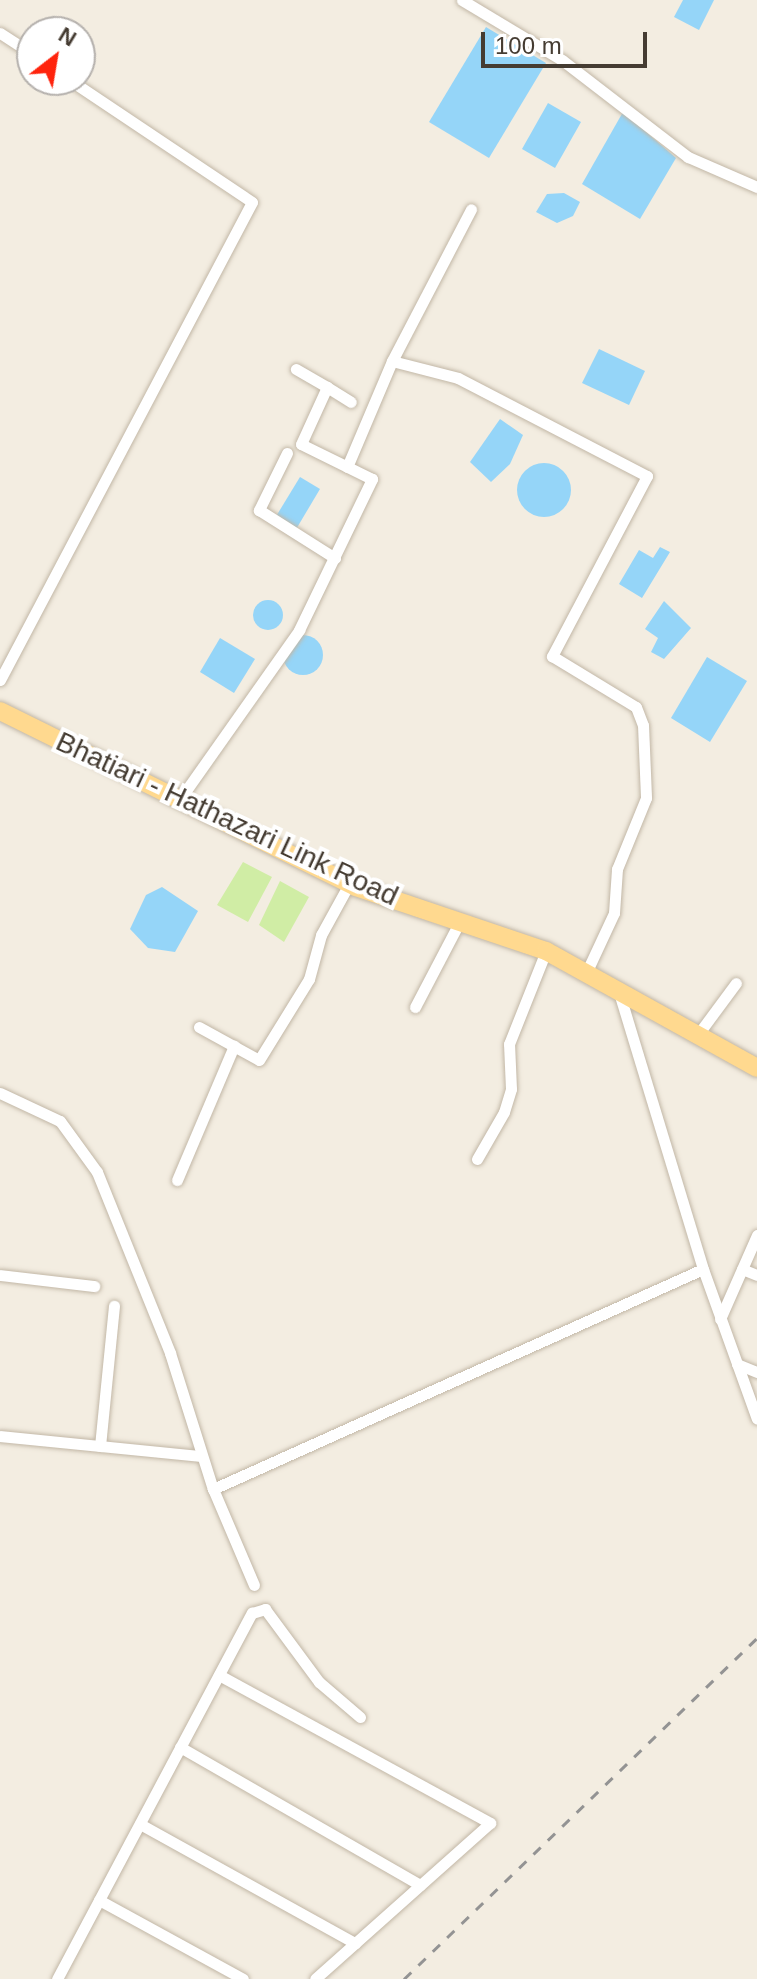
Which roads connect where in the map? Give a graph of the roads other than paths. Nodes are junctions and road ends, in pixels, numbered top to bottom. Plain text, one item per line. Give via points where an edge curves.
1 (462, 0) edge
2 (94, 96) edge
3 (757, 187) edge
4 (471, 209) dead end
5 (392, 361) junction
6 (296, 369) dead end
7 (327, 387) junction
8 (351, 402) dead end
9 (287, 453) dead end
10 (347, 467) junction
11 (335, 558) junction
12 (0, 680) edge
13 (0, 711) edge
14 (180, 799) junction
15 (349, 884) junction
16 (459, 923) junction
17 (546, 951) junction
18 (586, 973) junction
19 (736, 983) dead end
20 (619, 993) junction
21 (415, 1007) dead end
22 (199, 1027) dead end
23 (696, 1037) junction
24 (234, 1046) junction
25 (757, 1068) edge
26 (0, 1093) edge
27 (477, 1159) dead end
28 (177, 1180) dead end
29 (757, 1235) edge
30 (703, 1269) junction
31 (742, 1269) junction
32 (0, 1275) edge
33 (757, 1275) edge
34 (94, 1286) dead end
35 (114, 1306) dead end
36 (720, 1319) junction
37 (737, 1364) junction
38 (757, 1372) edge
39 (757, 1419) edge
40 (0, 1436) edge
41 (100, 1446) junction
42 (201, 1456) junction
43 (213, 1489) junction
44 (254, 1585) dead end
45 (219, 1675) junction
46 (360, 1717) dead end
47 (180, 1747) junction
48 (140, 1824) junction
49 (420, 1885) junction
50 (99, 1900) junction
51 (355, 1943) junction
52 (61, 1978) edge
53 (243, 1979) edge
54 (315, 1979) edge

1 - 3 street via 562,60 688,157
2 - 12 street via 252,202
4 - 5 street
5 - 10 street
5 - 18 street via 458,378 647,476 552,656 636,707 643,725 646,798 617,869 614,913
6 - 7 street
7 - 8 street
7 - 10 street via 301,444
9 - 11 street via 259,510
10 - 11 street via 372,479
11 - 14 street via 299,630
13 - 14 main road, Bhatiari - Hathazari Link Road
14 - 15 main road, Bhatiari - Hathazari Link Road
15 - 16 main road, Bhatiari - Hathazari Link Road
15 - 24 street via 321,935 309,979 259,1060
16 - 17 main road, Bhatiari - Hathazari Link Road
16 - 21 street
17 - 18 main road, Bhatiari - Hathazari Link Road
17 - 27 street via 509,1044 511,1089 504,1112
18 - 20 main road, Bhatiari - Hathazari Link Road
19 - 23 street
20 - 23 main road, Bhatiari - Hathazari Link Road
20 - 30 street
22 - 24 street
23 - 25 main road, Bhatiari - Hathazari Link Road
24 - 28 street
26 - 42 street via 60,1121 97,1172 170,1353
29 - 31 street
30 - 36 street
30 - 43 street
31 - 33 street
31 - 36 street
32 - 34 street
35 - 41 street
36 - 37 street
37 - 38 street
37 - 39 street
40 - 41 street
41 - 42 street
42 - 43 street
43 - 44 street
45 - 46 street via 252,1613 265,1609 319,1682
45 - 47 street
45 - 49 street via 490,1823
47 - 48 street
47 - 49 street
48 - 50 street
48 - 51 street
49 - 51 street
50 - 52 street
50 - 53 street
51 - 54 street

